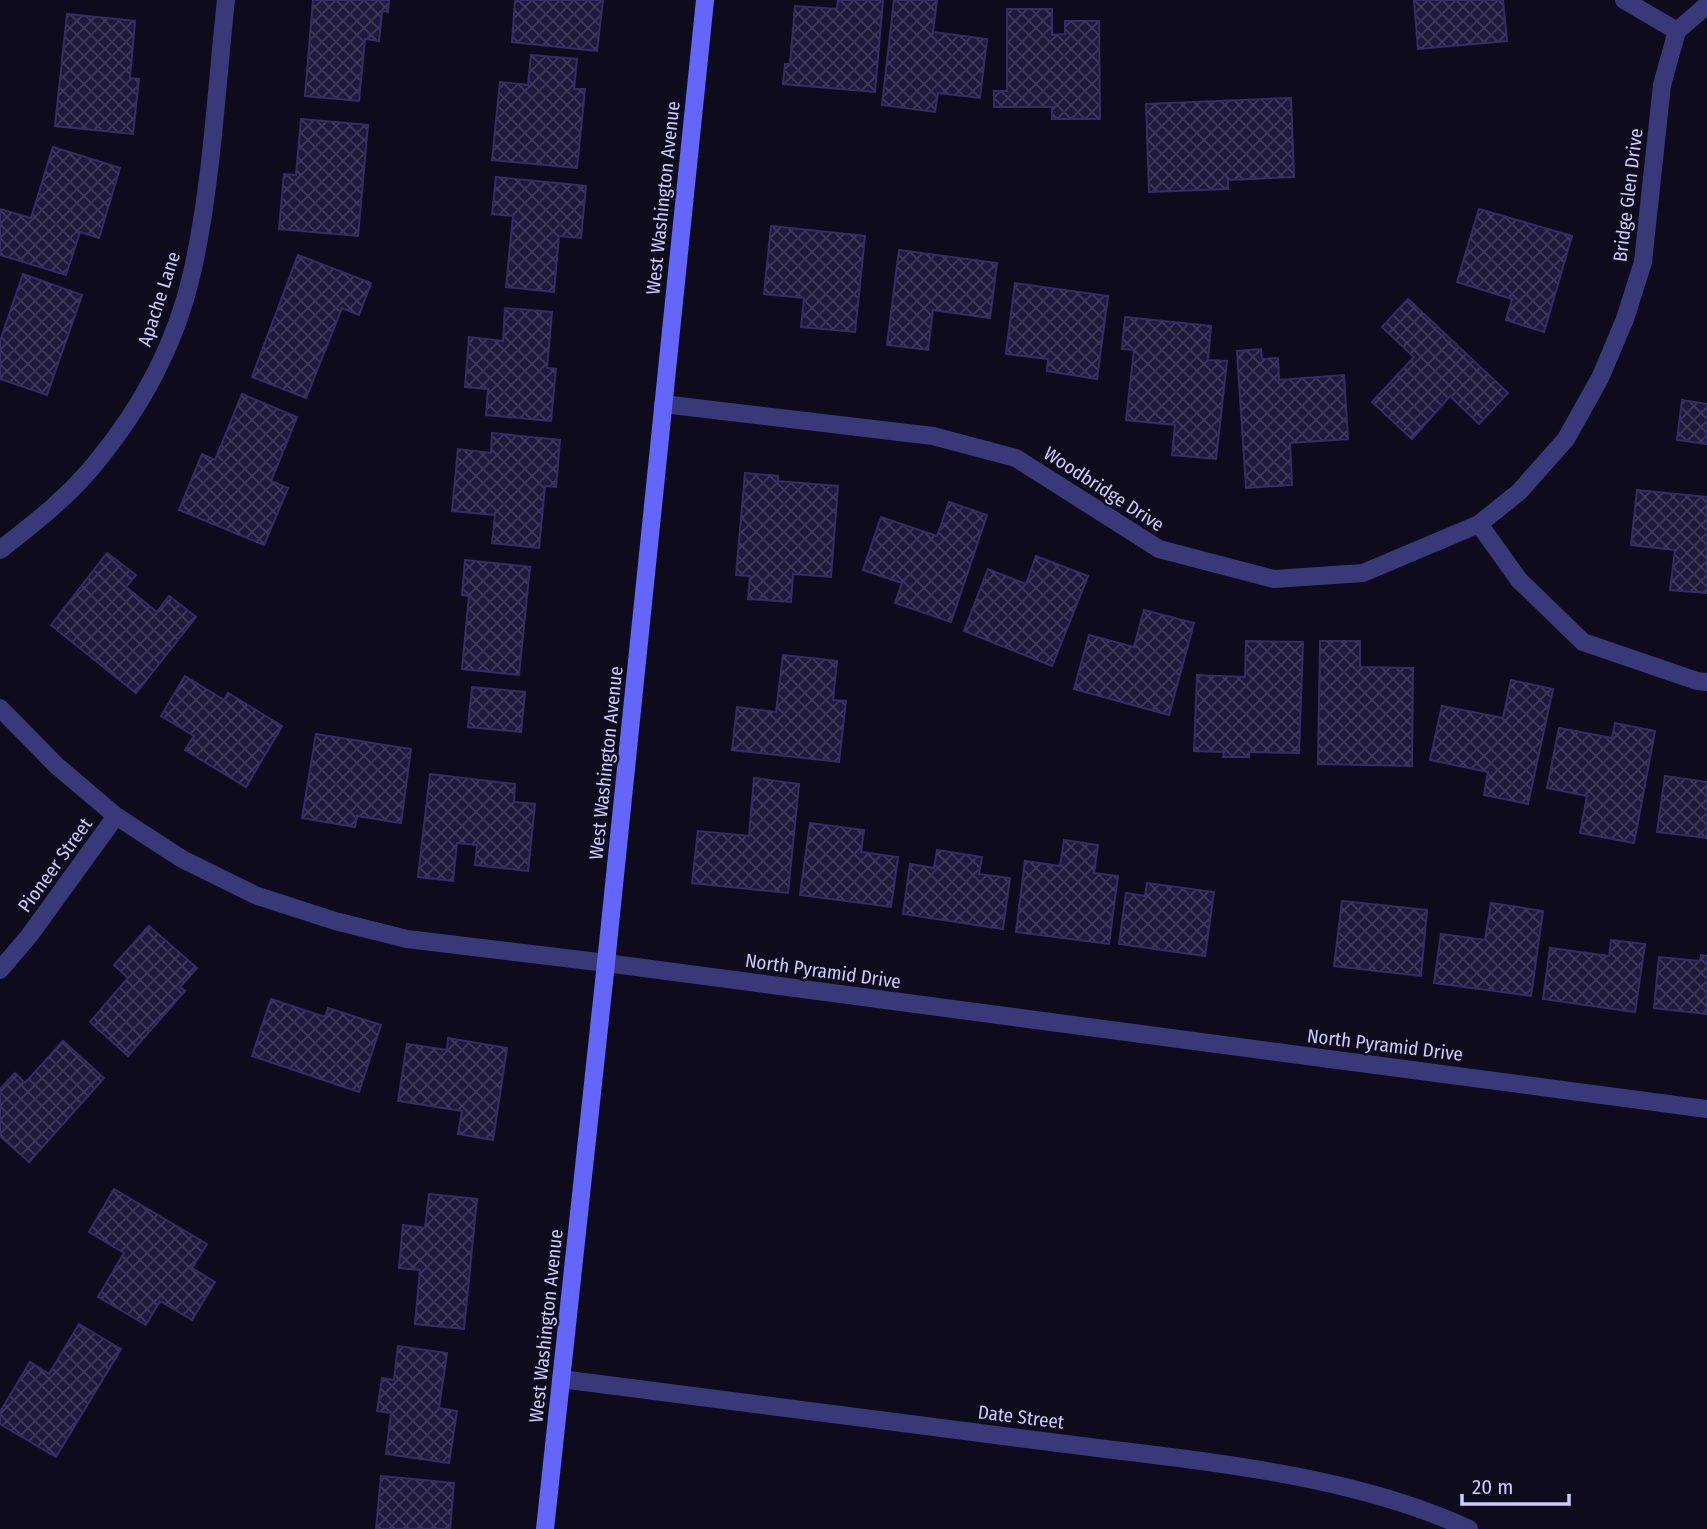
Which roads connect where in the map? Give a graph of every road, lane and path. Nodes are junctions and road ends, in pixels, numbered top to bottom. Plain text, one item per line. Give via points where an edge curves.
1 (226, 0) edge
2 (705, 0) edge
3 (1625, 1) edge
4 (1707, 5) edge
5 (1676, 31) junction
6 (663, 404) junction
7 (1479, 524) junction
8 (0, 550) edge
9 (1707, 682) edge
10 (0, 708) edge
11 (116, 816) junction
12 (606, 963) junction
13 (0, 970) edge
14 (1707, 1109) edge
15 (561, 1379) junction
16 (545, 1529) edge
17 (1469, 1529) edge

1 - 8 street, Apache Lane via 202,219 174,331 152,381 93,467
2 - 6 main road, West Washington Avenue
3 - 5 street
4 - 5 street
5 - 7 street, Bridge Glen Drive via 1662,85 1643,262 1625,319 1600,378 1566,439 1519,492
6 - 7 street, Woodbridge Drive via 933,436 1016,458 1159,549 1274,579 1363,573
6 - 12 main road, West Washington Avenue
7 - 9 street via 1519,580 1583,642
10 - 11 street, North Pyramid Drive via 57,766
11 - 12 street, North Pyramid Drive via 182,859 255,895 335,921 407,939
11 - 13 street, Pioneer Street
12 - 14 street, North Pyramid Drive
12 - 15 main road, West Washington Avenue
15 - 16 main road, West Washington Avenue
15 - 17 street, Date Street via 1218,1464 1360,1490

